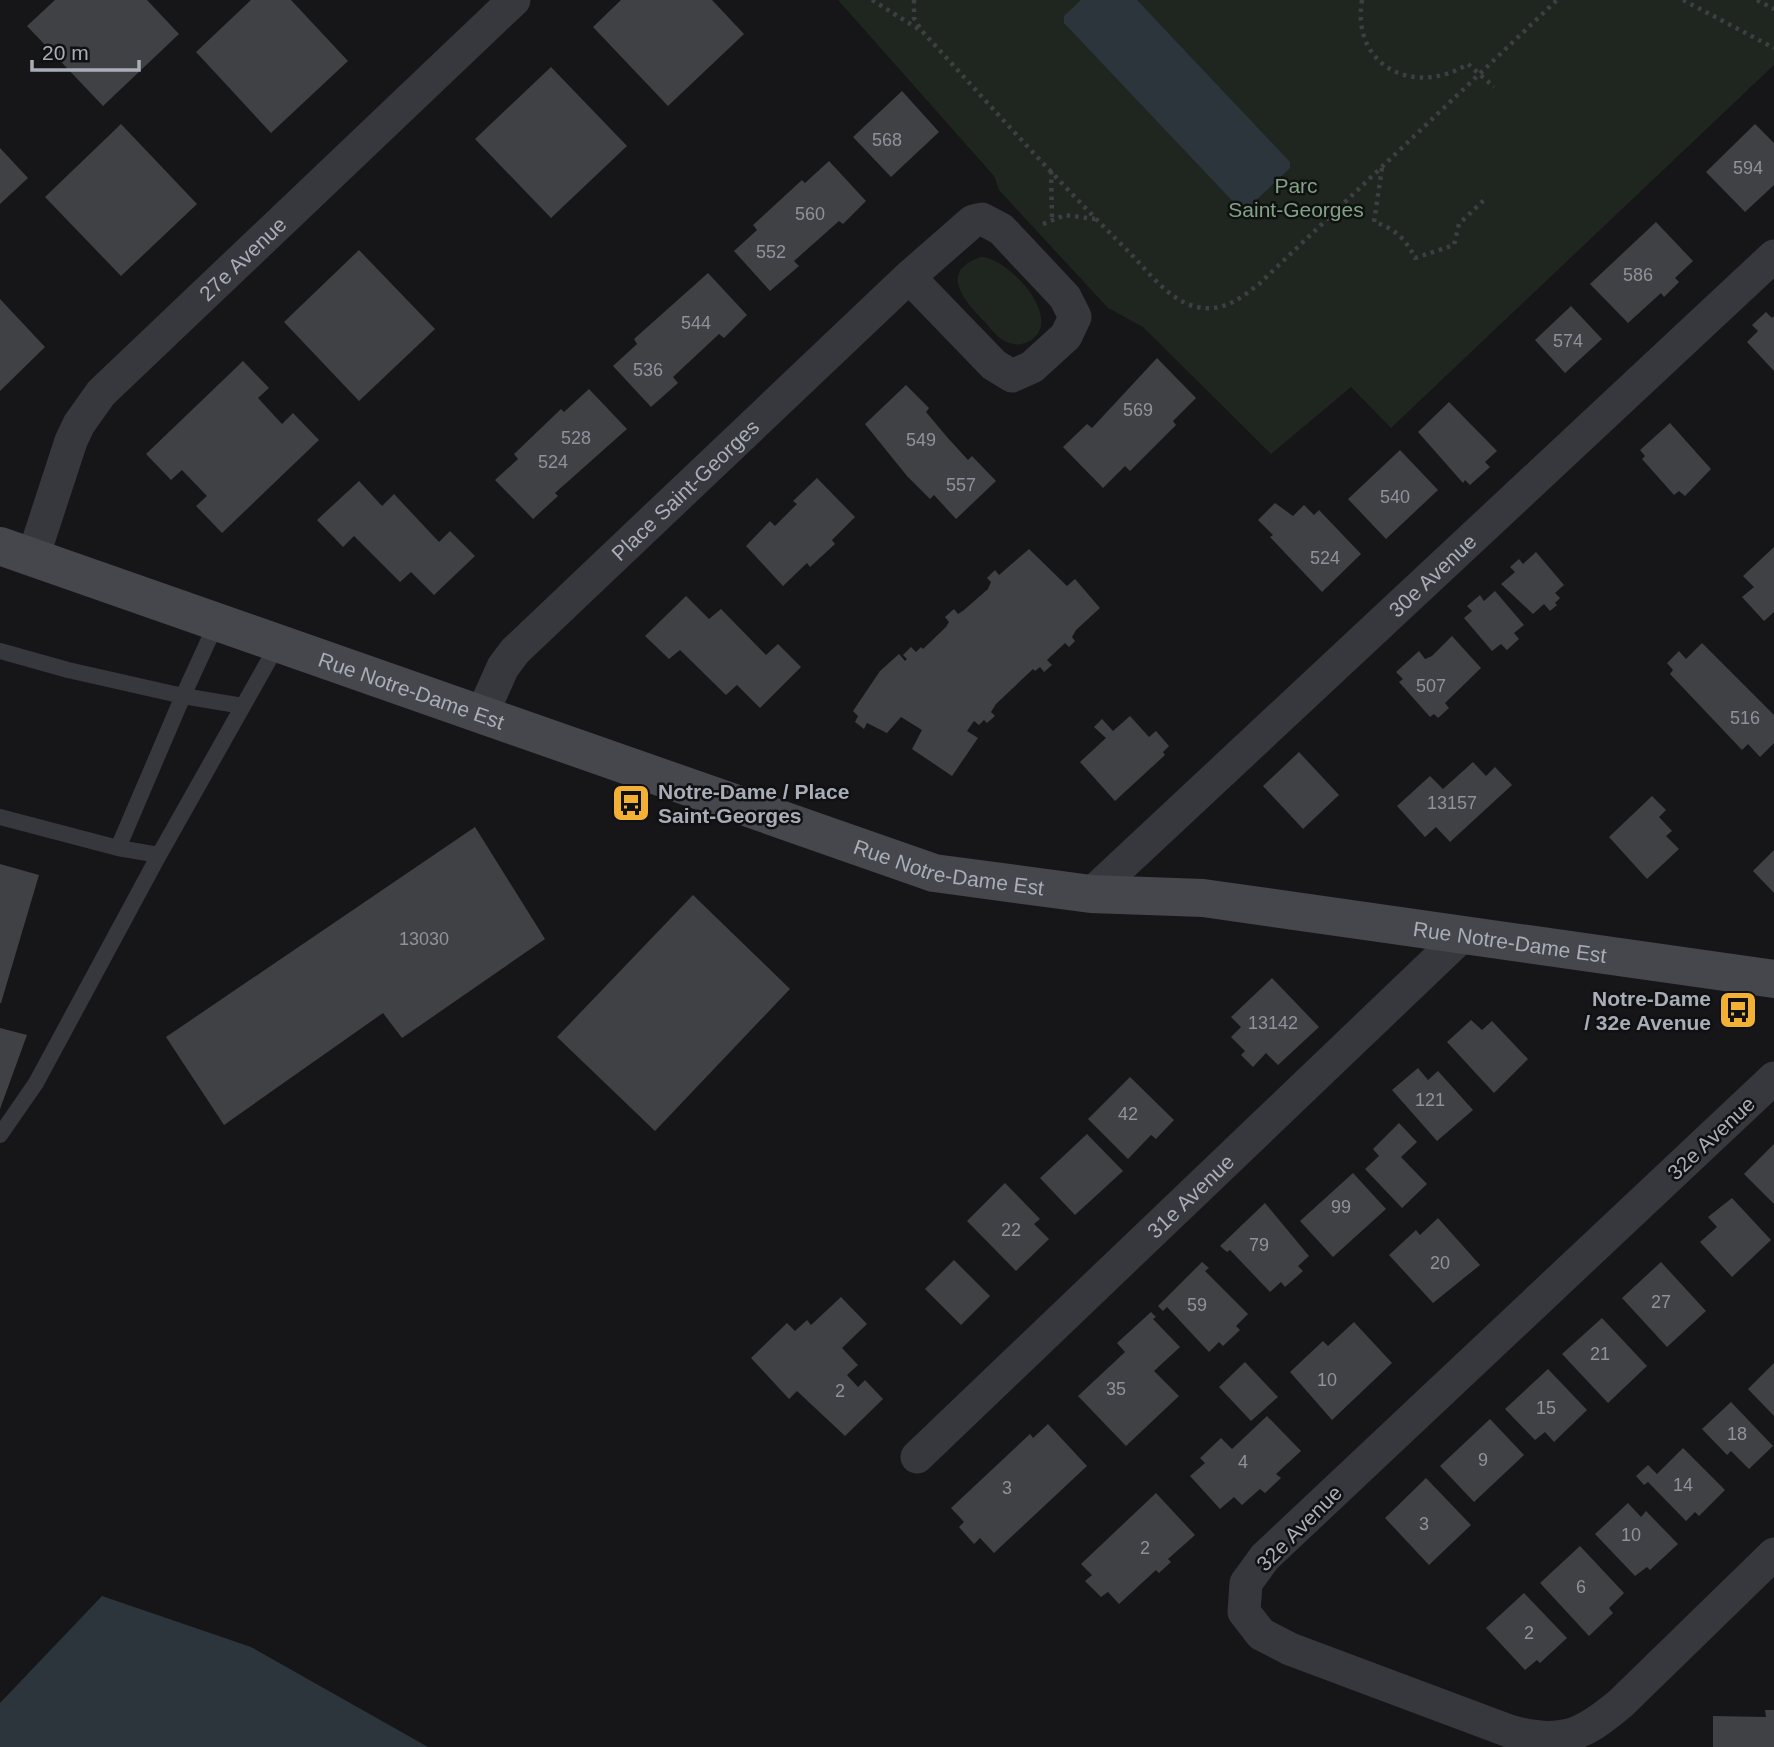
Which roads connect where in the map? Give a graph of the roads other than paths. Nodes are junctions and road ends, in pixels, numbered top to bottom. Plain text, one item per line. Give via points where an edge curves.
1 (514, 0) edge
2 (1774, 256) edge
3 (909, 277) junction
4 (17, 552) edge
5 (217, 622) junction
6 (278, 644) junction
7 (0, 651) edge
8 (183, 696) junction
9 (243, 706) junction
10 (481, 716) junction
11 (0, 817) edge
12 (118, 848) junction
13 (159, 855) junction
14 (1091, 894) junction
15 (1464, 934) junction
16 (1774, 979) edge
17 (1774, 1078) edge
18 (0, 1135) edge
19 (917, 1457) dead end
20 (1774, 1555) edge

1 - 4 street, 27e Avenue via 101,393 79,424
2 - 14 street, 30e Avenue
3 - 3 street, Place Saint-Georges via 973,221 982,219 991,222 1065,297 1075,317 1066,336 1021,374 1012,376 993,365
3 - 10 street, Place Saint-Georges via 515,650 498,675
4 - 5 main road, Rue Notre-Dame Est
5 - 6 main road, Rue Notre-Dame Est
5 - 8 lane
6 - 9 lane
6 - 10 main road, Rue Notre-Dame Est
7 - 8 lane
8 - 9 lane
8 - 12 lane
9 - 13 lane
10 - 14 main road, Rue Notre-Dame Est via 934,873
11 - 12 lane
12 - 13 lane
13 - 18 lane via 36,1083
14 - 15 main road, Rue Notre-Dame Est via 1203,898
15 - 16 main road, Rue Notre-Dame Est
15 - 19 street, 31e Avenue
17 - 20 street, 32e Avenue via 1265,1557 1246,1583 1244,1612 1261,1634 1290,1649 1509,1731 1539,1739 1569,1737 1598,1723 1621,1703

